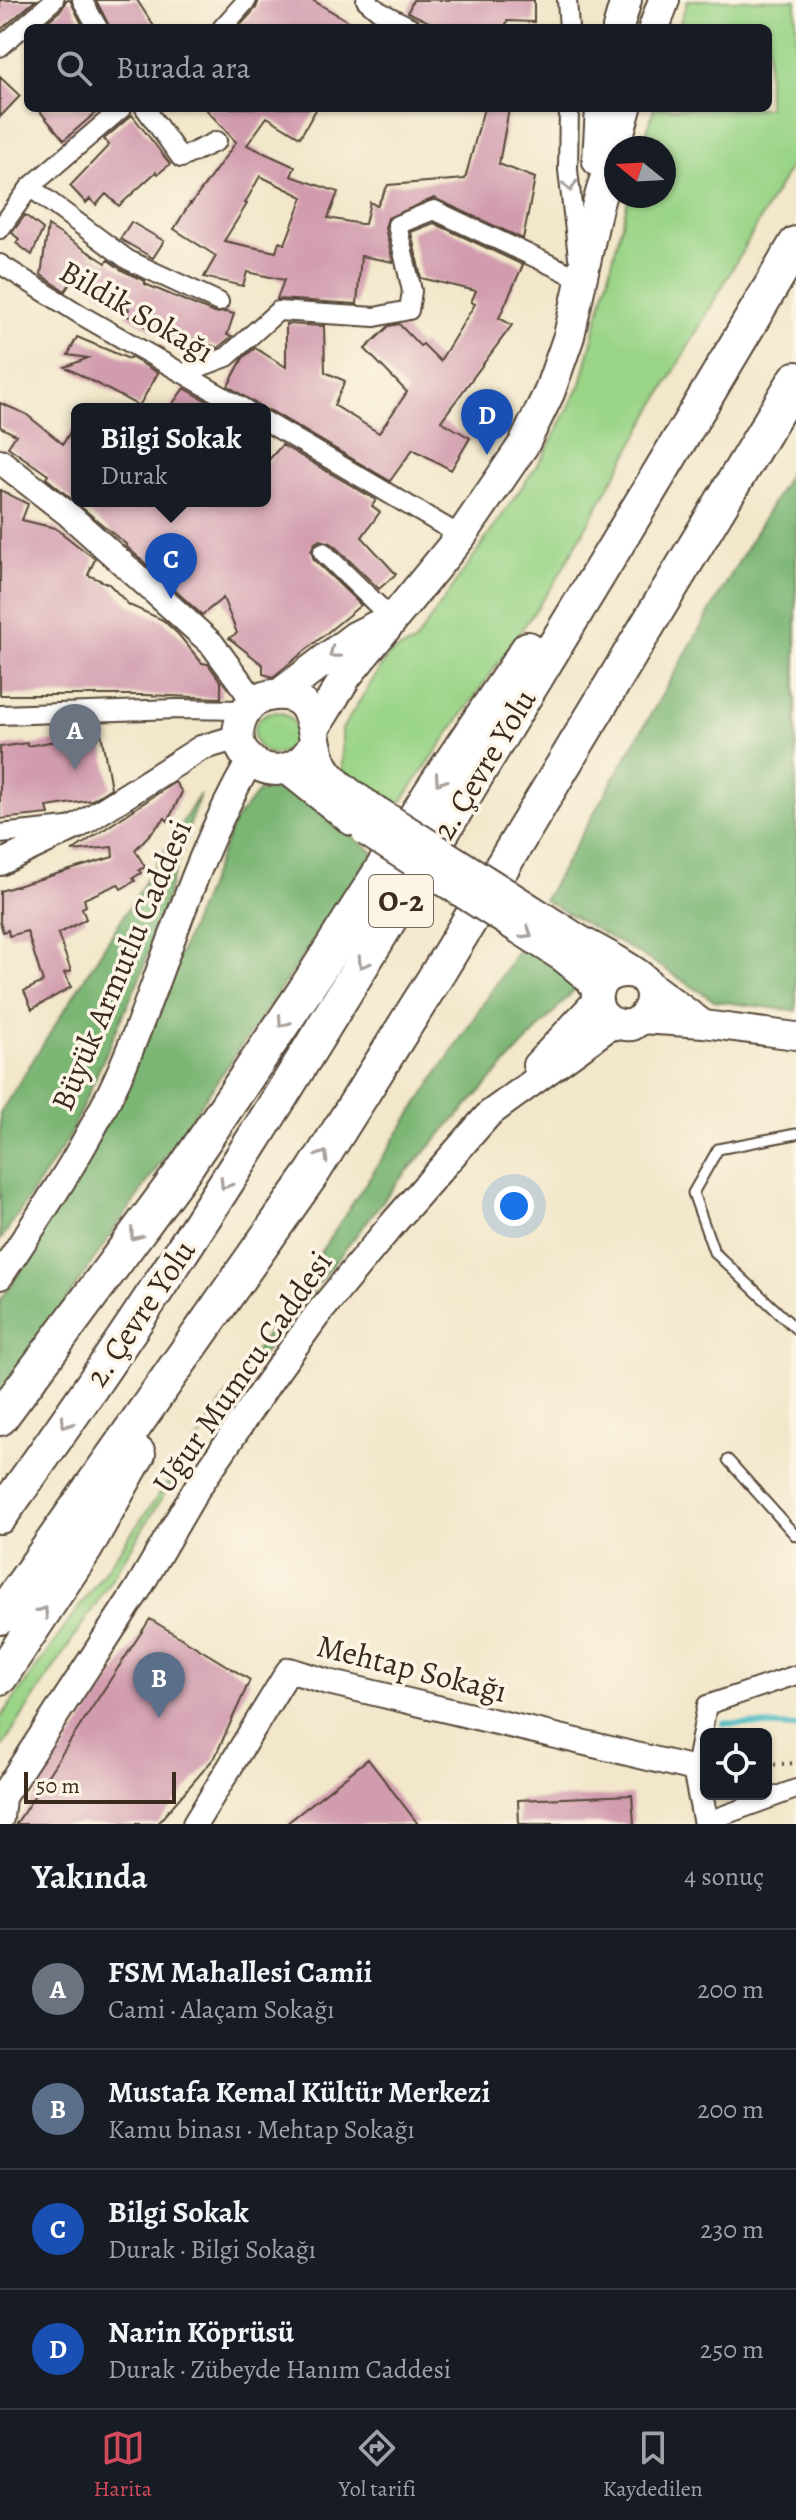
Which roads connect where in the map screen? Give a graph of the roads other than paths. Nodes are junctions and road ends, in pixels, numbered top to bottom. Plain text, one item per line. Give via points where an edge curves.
1 (54, 0) edge
2 (82, 0) edge
3 (247, 0) edge
4 (567, 0) edge
5 (626, 0) edge
6 (664, 0) edge
7 (378, 4) edge
8 (26, 24) edge
9 (96, 24) edge
10 (226, 24) edge
11 (406, 24) edge
12 (569, 24) edge
13 (619, 24) edge
14 (655, 24) edge
15 (24, 26) edge
16 (0, 47) edge
17 (117, 112) edge
18 (148, 112) edge
19 (569, 112) edge
20 (601, 112) edge
21 (625, 112) edge
22 (217, 141) dead end
23 (30, 187) junction
24 (597, 207) junction
25 (0, 229) edge
26 (788, 258) edge
27 (0, 264) edge
28 (581, 279) junction
29 (219, 302) dead end
30 (184, 373) junction
31 (796, 379) edge
32 (235, 403) edge
33 (271, 425) edge
34 (796, 425) edge
35 (0, 461) edge
36 (461, 536) junction
37 (323, 552) dead end
38 (392, 619) junction
39 (0, 715) edge
40 (254, 721) junction
41 (314, 737) junction
42 (288, 769) junction
43 (373, 823) junction
44 (78, 826) junction
45 (0, 834) edge
46 (0, 863) edge
47 (571, 949) junction
48 (438, 973) junction
49 (641, 978) junction
50 (612, 1009) junction
51 (704, 1024) junction
52 (796, 1036) edge
53 (796, 1134) edge
54 (0, 1276) edge
55 (231, 1290) junction
56 (796, 1329) edge
57 (0, 1418) edge
58 (728, 1460) dead end
59 (0, 1516) edge
60 (796, 1536) edge
61 (0, 1617) edge
62 (796, 1675) edge
63 (0, 1677) edge
64 (695, 1769) junction
65 (796, 1789) edge
66 (1, 1805) edge
67 (705, 1823) edge
68 (195, 1824) edge

1 - 8 street
2 - 9 street
3 - 10 street
4 - 12 street
5 - 13 main road
6 - 14 main road
7 - 11 street
15 - 16 street
17 - 23 street
18 - 22 street via 181,158
19 -> 28 street via 568,170
20 - 24 main road
21 - 24 main road
23 - 25 street
23 - 29 street via 128,260
24 - 28 main road
26 -> 57 highway via 185,1168
26 -> 59 highway, 2. Çevre Yolu / O-2 via 202,1221
27 - 30 street, Bildik Sokağı
28 - 30 street via 434,210 397,225 412,291 409,310 375,317 278,311 227,357
28 - 36 main road via 549,393 524,444
30 - 32 street, Bildik Sokağı
31 - 48 highway, 2. Çevre Yolu / O-2
33 - 36 street
34 - 48 highway via 622,703
35 - 40 street via 68,514 212,644
36 - 38 main road
37 - 38 street
38 -> 40 main road via 355,637
38 - 41 main road via 347,675
39 - 40 street via 177,709
40 - 41 main road via 293,698 311,717
40 - 42 main road via 268,770
40 - 44 street
40 - 54 main road, Büyük Armutlu Caddesi via 127,1057 68,1173
41 - 42 main road via 309,754
41 - 43 main road via 323,766
42 - 43 main road
43 - 47 main road, bridge
44 - 45 street
44 - 46 street
47 - 49 main road
47 - 50 main road
55 -> 48 highway, 2. Çevre Yolu / O-2 via 313,1172
49 - 50 main road via 650,1005
49 - 50 main road via 620,970 602,981
49 - 51 main road
50 - 51 main road
50 - 66 main road, Uğur Mumcu Caddesi via 489,1114 317,1315 197,1488
51 - 52 main road
53 - 56 lane via 718,1149 693,1193 714,1252
55 - 61 highway, 2. Çevre Yolu / O-2
63 -> 55 highway via 86,1547
58 - 60 lane
62 - 64 street via 707,1705
64 - 67 street
64 - 68 street, Mehtap Sokağı via 289,1670
65 - 67 street

